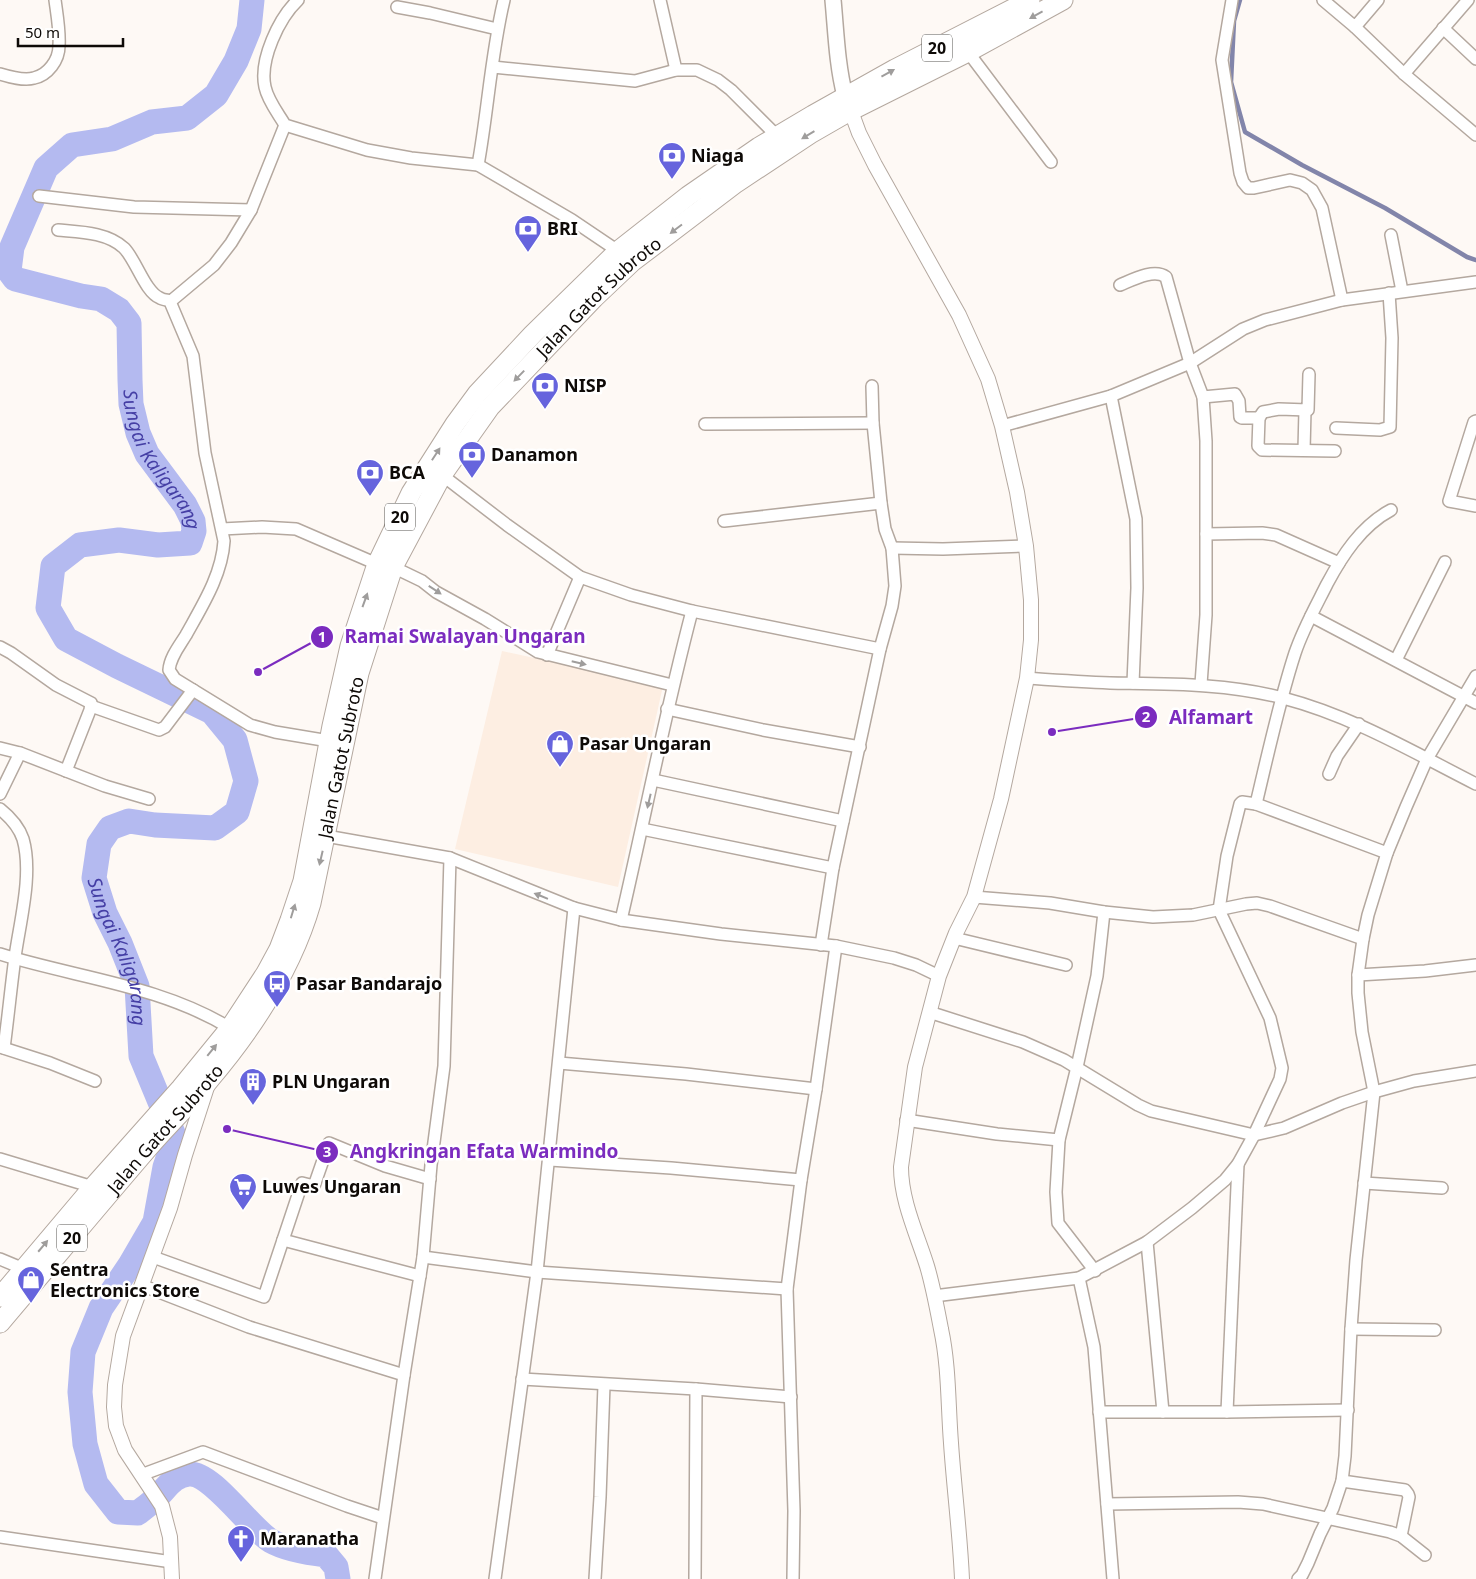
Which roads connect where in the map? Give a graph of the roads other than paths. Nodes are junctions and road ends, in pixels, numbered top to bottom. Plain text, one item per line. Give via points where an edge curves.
1 (55, 0) edge
2 (298, 0) edge
3 (504, 0) edge
4 (660, 0) edge
5 (833, 0) edge
6 (1064, 0) edge
7 (1232, 0) edge
8 (1323, 0) edge
9 (1378, 0) edge
10 (1468, 0) edge
11 (1020, 2) edge
12 (397, 7) dead end
13 (1355, 27) junction
14 (1443, 28) junction
15 (497, 29) junction
16 (968, 52) junction
17 (1476, 59) edge
18 (493, 67) junction
19 (676, 70) junction
20 (0, 74) edge
21 (1404, 74) junction
22 (848, 104) junction
23 (285, 125) junction
24 (1476, 135) edge
25 (777, 136) junction
26 (1051, 162) dead end
27 (478, 165) junction
28 (39, 196) dead end
29 (251, 210) junction
30 (58, 230) dead end
31 (1391, 235) dead end
32 (618, 251) junction
33 (1472, 283) edge
34 (1120, 285) dead end
35 (1402, 291) junction
36 (1389, 293) junction
37 (1342, 300) junction
38 (171, 301) junction
39 (1190, 363) junction
40 (1309, 374) dead end
41 (872, 386) dead end
42 (1111, 396) junction
43 (1203, 397) junction
44 (1305, 410) junction
45 (1259, 418) junction
46 (1476, 420) edge
47 (874, 423) junction
48 (705, 424) dead end
49 (1002, 426) junction
50 (1336, 428) dead end
51 (1304, 450) junction
52 (1335, 451) dead end
53 (442, 475) junction
54 (881, 503) junction
55 (1476, 506) edge
56 (1391, 510) dead end
57 (724, 521) dead end
58 (222, 529) junction
59 (1206, 534) junction
60 (1026, 546) junction
61 (892, 548) junction
62 (1445, 562) dead end
63 (1339, 563) junction
64 (385, 565) junction
65 (580, 577) junction
66 (692, 612) junction
67 (1311, 616) junction
68 (0, 647) edge
69 (880, 649) junction
70 (547, 655) junction
71 (1396, 660) junction
72 (1476, 676) edge
73 (1027, 678) junction
74 (1133, 683) junction
75 (672, 684) junction
76 (1202, 684) junction
77 (193, 690) junction
78 (1283, 698) junction
79 (1464, 698) junction
80 (1476, 703) edge
81 (91, 706) junction
82 (667, 709) junction
83 (1359, 724) junction
84 (329, 741) junction
85 (860, 747) junction
86 (0, 748) edge
87 (20, 753) junction
88 (1427, 759) junction
89 (66, 771) junction
90 (1329, 774) dead end
91 (653, 780) junction
92 (1476, 784) edge
93 (0, 794) edge
94 (149, 799) dead end
95 (1256, 804) junction
96 (0, 809) edge
97 (843, 821) junction
98 (642, 829) junction
99 (326, 836) junction
100 (1387, 853) junction
101 (450, 858) junction
102 (833, 868) junction
103 (974, 897) junction
104 (574, 908) junction
105 (1219, 910) junction
106 (1104, 912) junction
107 (621, 920) junction
108 (954, 938) junction
109 (1363, 939) junction
110 (821, 945) junction
111 (836, 946) junction
112 (0, 954) edge
113 (15, 958) junction
114 (1066, 965) dead end
115 (1476, 965) edge
116 (1358, 975) junction
117 (939, 976) junction
118 (929, 1012) junction
119 (230, 1028) junction
120 (2, 1047) edge
121 (559, 1063) junction
122 (1078, 1067) junction
123 (1476, 1071) edge
124 (95, 1081) dead end
125 (208, 1082) junction
126 (816, 1088) junction
127 (1374, 1092) junction
128 (906, 1120) junction
129 (1254, 1135) junction
130 (1059, 1140) junction
131 (139, 1147) junction
132 (0, 1158) edge
133 (550, 1160) junction
134 (1238, 1164) junction
135 (430, 1179) junction
136 (800, 1180) junction
137 (1364, 1183) junction
138 (93, 1188) junction
139 (1442, 1188) dead end
140 (283, 1240) junction
141 (1147, 1242) junction
142 (153, 1256) junction
143 (423, 1258) junction
144 (0, 1259) edge
145 (24, 1269) junction
146 (1095, 1271) junction
147 (537, 1272) junction
148 (420, 1276) junction
149 (1079, 1278) junction
150 (142, 1285) junction
151 (787, 1290) junction
152 (934, 1296) junction
153 (0, 1297) edge
154 (0, 1323) edge
155 (1351, 1329) junction
156 (1435, 1330) dead end
157 (404, 1375) junction
158 (522, 1379) junction
159 (604, 1385) junction
160 (696, 1389) junction
161 (791, 1397) junction
162 (1348, 1410) junction
163 (1099, 1412) junction
164 (1164, 1412) junction
165 (1227, 1412) junction
166 (145, 1479) junction
167 (1342, 1481) junction
168 (1107, 1504) junction
169 (383, 1518) junction
170 (1327, 1519) junction
171 (1401, 1536) junction
172 (0, 1537) edge
173 (1426, 1555) dead end
174 (172, 1562) junction
175 (172, 1579) edge
176 (375, 1579) edge
177 (495, 1579) edge
178 (595, 1579) edge
179 (696, 1579) edge
180 (793, 1579) edge
181 (962, 1579) edge
182 (1113, 1579) edge
183 (1298, 1579) edge

1 - 20 street via 59,47 53,64 35,78
2 - 23 street via 280,23 266,59 264,76 268,97
3 - 15 street
4 - 19 street
5 - 22 main road via 839,62
6 -> 16 highway, Jalan Gatot Subroto / 20
7 - 37 street via 1222,60 1243,182 1248,188 1254,188 1290,180 1302,182 1312,190 1322,208
8 - 13 street
9 - 13 street
10 - 14 street
22 -> 11 highway, Jalan Gatot Subroto / 20
12 - 15 street
13 - 21 street
14 - 17 street
14 - 21 street
15 - 18 street
16 - 22 highway, Jalan Gatot Subroto / 20
16 - 26 street
18 - 19 street via 635,81
18 - 27 street
19 - 25 street via 697,70 718,80
21 - 24 street
22 - 25 highway, Jalan Gatot Subroto / 20
22 - 49 street via 875,166 970,335
22 -> 53 highway, Jalan Gatot Subroto / 20 via 632,262 502,393
23 - 27 street via 367,150
23 - 29 street
25 - 32 highway, Jalan Gatot Subroto / 20 via 688,196
27 - 32 street via 565,215
28 - 29 street via 134,207
29 - 38 street via 214,265
30 - 38 street via 110,239 124,248 158,298
31 - 35 street
64 -> 32 highway, Jalan Gatot Subroto / 20 via 411,493 477,394
33 - 35 street
34 - 39 street via 1145,275 1165,275
35 - 36 street
36 - 37 street
36 - 50 street via 1392,338 1390,427 1380,430
37 - 39 street via 1243,329
38 - 58 street via 193,356 205,453
39 - 42 street
39 - 43 street
40 - 44 street via 1308,410
41 - 47 street
42 - 49 street
42 - 74 street via 1136,519
43 - 45 street via 1235,394 1240,417
43 - 59 street
44 - 45 street via 1271,410 1262,412
44 - 51 street
45 - 51 street via 1259,448
46 - 55 street via 1449,501
47 - 48 street
47 - 54 street
49 - 60 street
51 - 52 street
53 - 64 highway, Jalan Gatot Subroto / 20
53 - 65 street
54 - 57 street
54 - 61 street
56 - 63 street via 1366,529
58 - 64 street via 296,529
58 - 77 street via 223,552 214,581 170,666 175,679
59 - 63 street via 1276,535
59 - 76 street
60 - 61 street
60 - 73 street via 1031,600
61 - 69 street via 895,586
62 - 71 street
63 - 67 street
64 -> 70 street via 422,581
84 -> 64 highway, Jalan Gatot Subroto / 20 via 350,646
64 - 99 highway, Jalan Gatot Subroto / 20 via 348,723
65 - 66 street
65 - 70 street
66 - 69 street
66 - 75 street
67 - 71 street
67 - 78 street via 1296,652
68 - 81 street via 56,686 88,700
69 - 85 street
70 -> 75 street
71 - 79 street
72 - 79 street
73 - 74 street
73 - 103 street
74 - 76 street
75 - 82 street
76 - 78 street
77 - 81 street via 165,728 159,730
77 - 84 street via 250,725
78 - 83 street
78 - 95 street
79 - 80 street
79 - 88 street
81 - 89 street
82 - 85 street
82 - 91 street
83 - 88 street
83 - 90 street
119 -> 84 highway, Jalan Gatot Subroto / 20 via 279,949 290,920 303,881
85 - 97 street
86 - 87 street
87 - 89 street
87 - 93 street
88 - 92 street
88 - 100 street
89 - 94 street
91 - 97 street
91 -> 98 street
95 - 100 street
95 - 105 street via 1240,804 1227,856
96 - 113 street via 16,826 25,850 24,900
97 - 102 street
98 - 102 street
98 - 107 street
99 - 101 street
99 -> 125 highway, Jalan Gatot Subroto / 20 via 304,929 292,956 250,1027
100 - 109 street
104 -> 101 street
101 - 135 street via 444,1066
102 - 110 street
103 - 106 street via 1050,903
103 - 108 street
104 - 107 street
104 - 121 street
105 - 106 street via 1174,917
105 - 109 street via 1257,904 1270,906
105 - 129 street via 1270,1018 1282,1068
106 - 122 street via 1098,976
107 - 110 street
108 - 114 street
108 - 117 street
109 - 116 street
110 - 111 street
111 - 117 street via 894,958
111 - 126 street
112 - 113 street
113 - 119 street via 143,990 190,1006
113 - 120 street
115 - 116 street
116 - 127 street via 1361,1024
117 - 118 street
118 - 122 street via 1023,1042
118 - 128 street
131 -> 119 highway, Jalan Gatot Subroto / 20
120 - 124 street
121 - 126 street
121 - 133 street
122 - 129 street via 1151,1111
122 - 130 street
123 - 127 street via 1414,1081
125 - 131 highway, Jalan Gatot Subroto / 20 via 172,1120
125 - 142 street
126 - 136 street
127 - 129 street via 1284,1128
127 - 137 street
128 - 130 street
128 - 152 street via 900,1179
129 - 134 street
130 - 146 street via 1058,1223
131 - 138 highway, Jalan Gatot Subroto / 20
131 - 154 highway, Jalan Gatot Subroto / 20
132 - 138 street
133 - 136 street
133 - 147 street
134 - 141 street via 1212,1192
134 - 165 street
135 - 140 street via 385,1166 329,1143 314,1186 302,1183
135 - 143 street
136 - 151 street
137 - 139 street
137 - 155 street
145 -> 138 highway, Jalan Gatot Subroto / 20
140 - 142 street via 264,1297
140 - 148 street
141 - 146 street
141 - 164 street
142 - 150 street
143 - 147 street
143 - 148 street
144 - 145 street
145 - 153 highway, Jalan Gatot Subroto / 20
146 - 149 street
147 - 151 street
147 - 158 street
148 - 157 street
149 - 152 street
149 - 163 street via 1094,1347
150 - 157 street via 249,1326
150 - 166 street via 123,1336 114,1407 116,1426 125,1450
151 - 161 street
152 - 181 street via 947,1370
155 - 156 street
155 - 162 street
157 - 169 street
158 - 159 street
158 - 177 street
159 - 160 street
159 - 178 street
160 - 161 street
160 - 179 street
161 - 180 street
162 - 165 street
162 - 167 street
163 - 164 street
163 - 168 street
164 - 165 street
166 - 169 street via 203,1452
166 - 174 street via 162,1506
167 - 170 street
167 - 171 street via 1405,1490 1409,1497
168 - 170 street via 1246,1503
168 - 182 street
169 - 176 street
170 - 171 street
170 - 183 street
171 - 173 street
172 - 174 street
174 - 175 street

